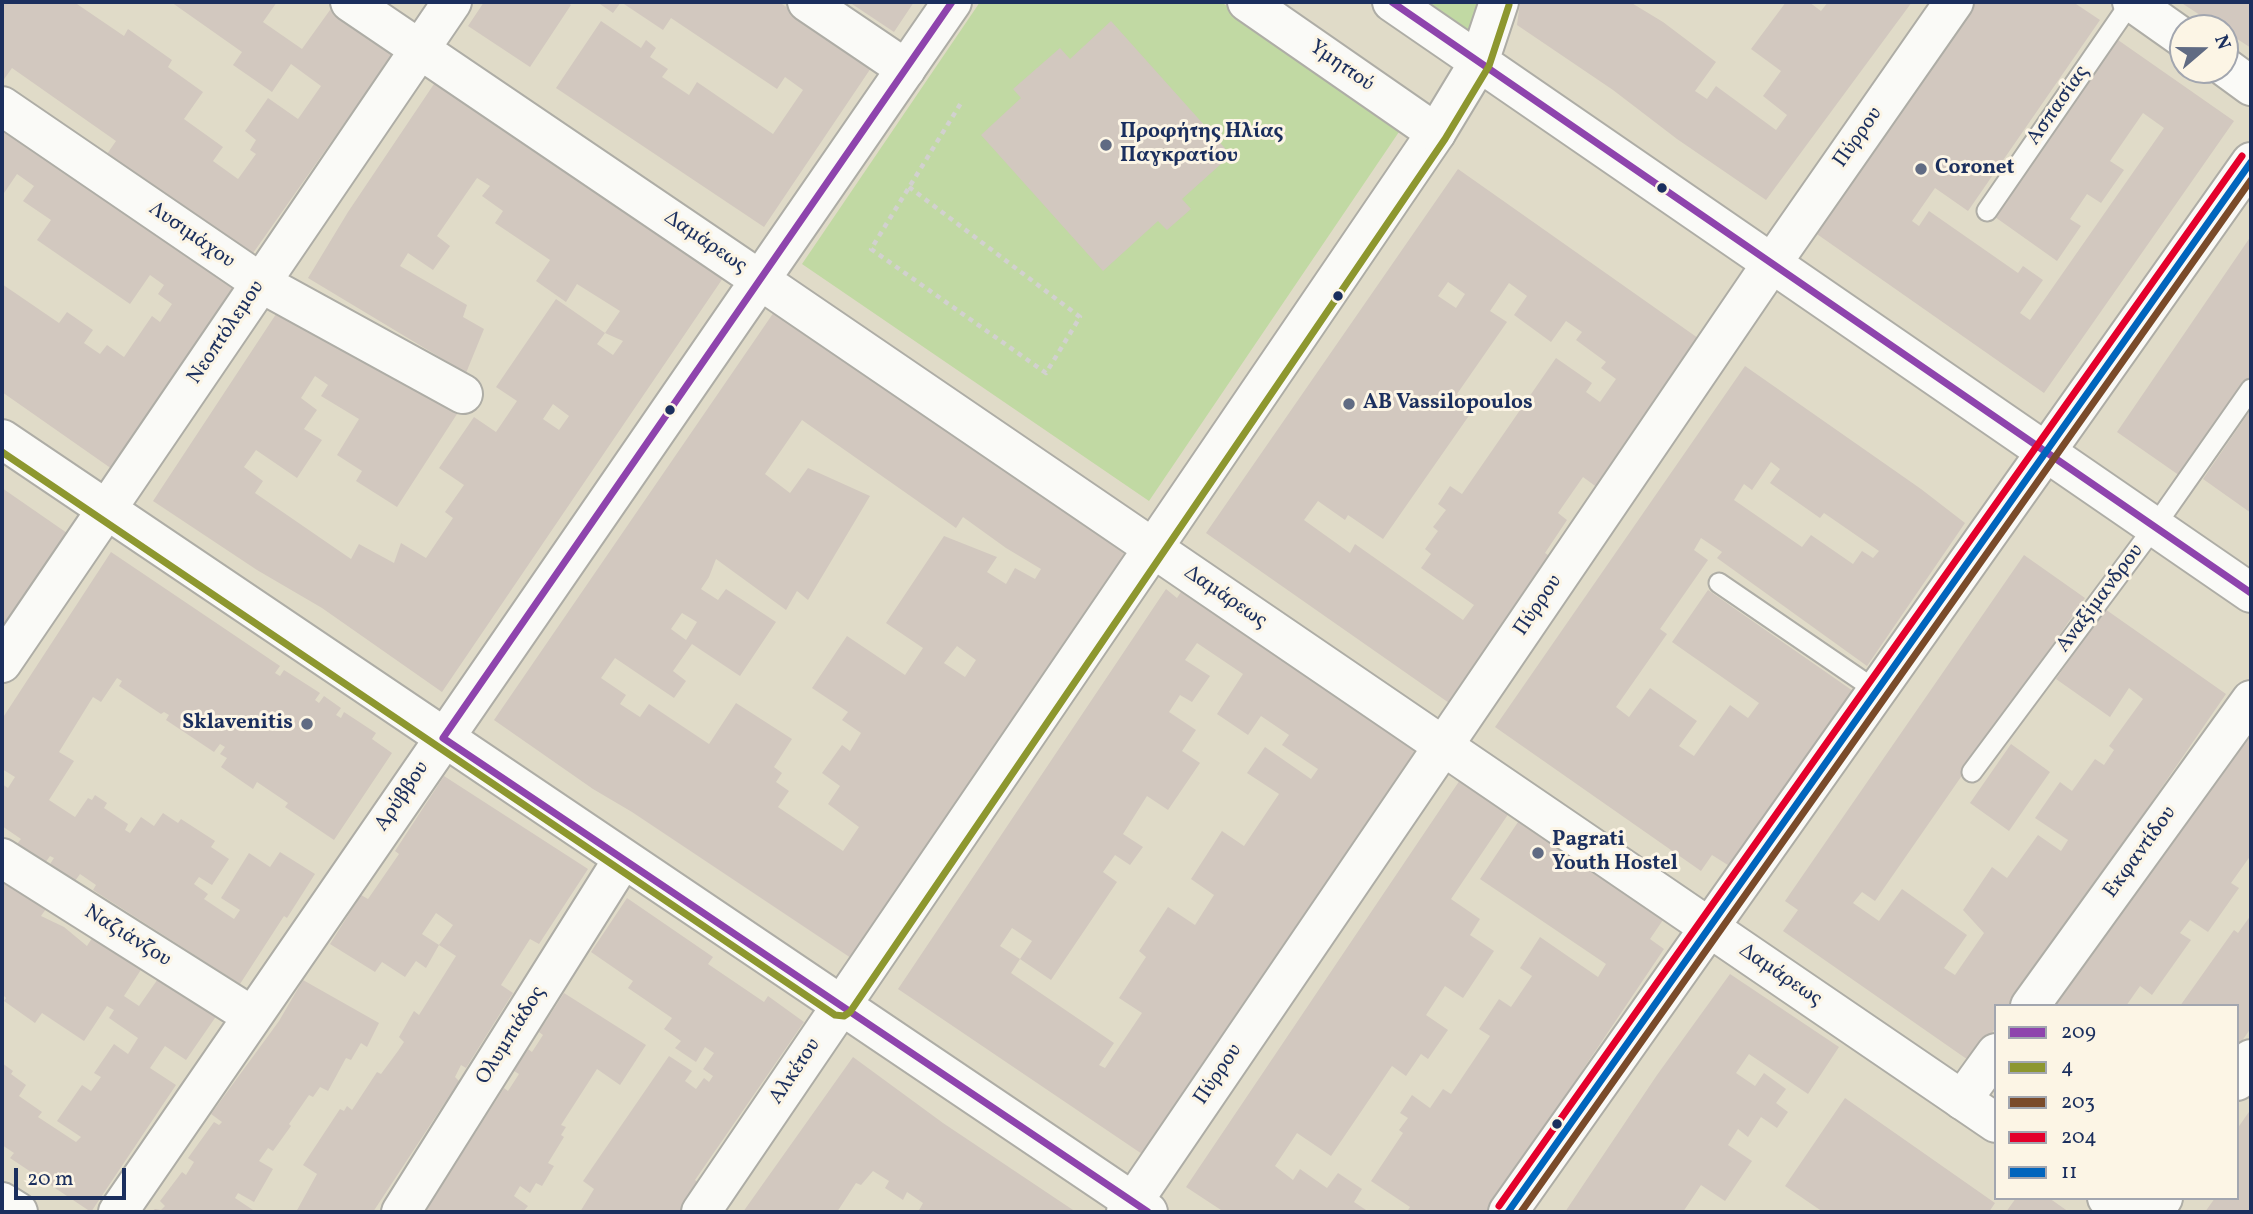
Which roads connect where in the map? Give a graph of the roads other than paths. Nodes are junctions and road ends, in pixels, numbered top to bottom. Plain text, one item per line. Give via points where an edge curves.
1 (350, 2) edge
2 (452, 2) edge
3 (807, 2) edge
4 (952, 2) edge
5 (1247, 2) edge
6 (1392, 2) edge
7 (1499, 2) edge
8 (1954, 2) edge
9 (2132, 2) edge
10 (2169, 28) edge
11 (420, 49) junction
12 (1479, 62) junction
13 (906, 69) junction
14 (2, 106) edge
15 (1436, 133) junction
16 (2251, 162) edge
17 (1987, 211) dead end
18 (1772, 263) junction
19 (760, 280) junction
20 (261, 283) junction
21 (2251, 389) edge
22 (463, 394) dead end
23 (2, 439) edge
24 (2046, 452) junction
25 (106, 511) junction
26 (2155, 526) junction
27 (1153, 548) junction
28 (1719, 583) dead end
29 (2251, 593) edge
30 (2, 663) edge
31 (1877, 691) junction
32 (2251, 700) edge
33 (443, 738) junction
34 (1443, 746) junction
35 (1972, 772) dead end
36 (2, 858) edge
37 (623, 859) junction
38 (1709, 928) junction
39 (2031, 1004) edge
40 (841, 1006) junction
41 (252, 1016) junction
42 (1994, 1056) edge
43 (2251, 1059) edge
44 (2239, 1078) edge
45 (1962, 1100) junction
46 (1994, 1122) edge
47 (2110, 1200) edge
48 (2, 1202) edge
49 (1135, 1209) edge
50 (18, 1212) edge
51 (118, 1212) edge
52 (401, 1212) edge
53 (701, 1212) edge
54 (1508, 1212) edge
55 (2127, 1212) edge

1 - 11 street, Δαμάρεως
2 - 11 street, Νεοπτόλεμου
3 - 13 street
4 - 13 street, Αρύββου
5 - 15 street, Υμηττού
6 - 12 street
7 - 12 street, Αλκέτου
8 - 18 street, Πύρρου
9 - 10 street, Ασπασίας
9 - 17 lane, Ασπασίας
11 - 19 street, Δαμάρεως
11 - 20 street, Νεοπτόλεμου
12 - 15 street, Αλκέτου
12 - 18 street
13 - 19 street, Αρύββου
14 - 20 street, Λυσιμάχου
15 - 27 street, Αλκέτου
16 - 24 street
18 - 24 street
18 - 34 street, Πύρρου
19 - 27 street, Δαμάρεως
19 - 33 street, Αρύββου
20 - 22 street, Λυσιμάχου
20 - 25 street, Νεοπτόλεμου
21 - 26 lane, Αναξίμανδρου
23 - 25 street
24 - 26 street
24 - 31 street
25 - 30 street, Νεοπτόλεμου
25 - 33 street
26 - 29 street
26 - 35 lane, Αναξίμανδρου
27 - 34 street, Δαμάρεως
27 - 40 street, Αλκέτου
28 - 31 lane
31 - 38 street
32 - 39 street, Εκφαντίδου
33 - 37 street
33 - 41 street, Αρύββου
34 - 38 street, Δαμάρεως
34 - 49 street, Πύρρου
36 - 41 street, Ναζιάνζου
37 - 40 street
37 - 52 street, Ολυμπιάδος
38 - 45 street, Δαμάρεως
38 - 54 street
40 - 49 street
40 - 53 street, Αλκέτου
41 - 51 street, Αρύββου
42 - 45 street
43 - 44 street
45 - 46 street, Δαμάρεως
47 - 55 street
48 - 50 street

